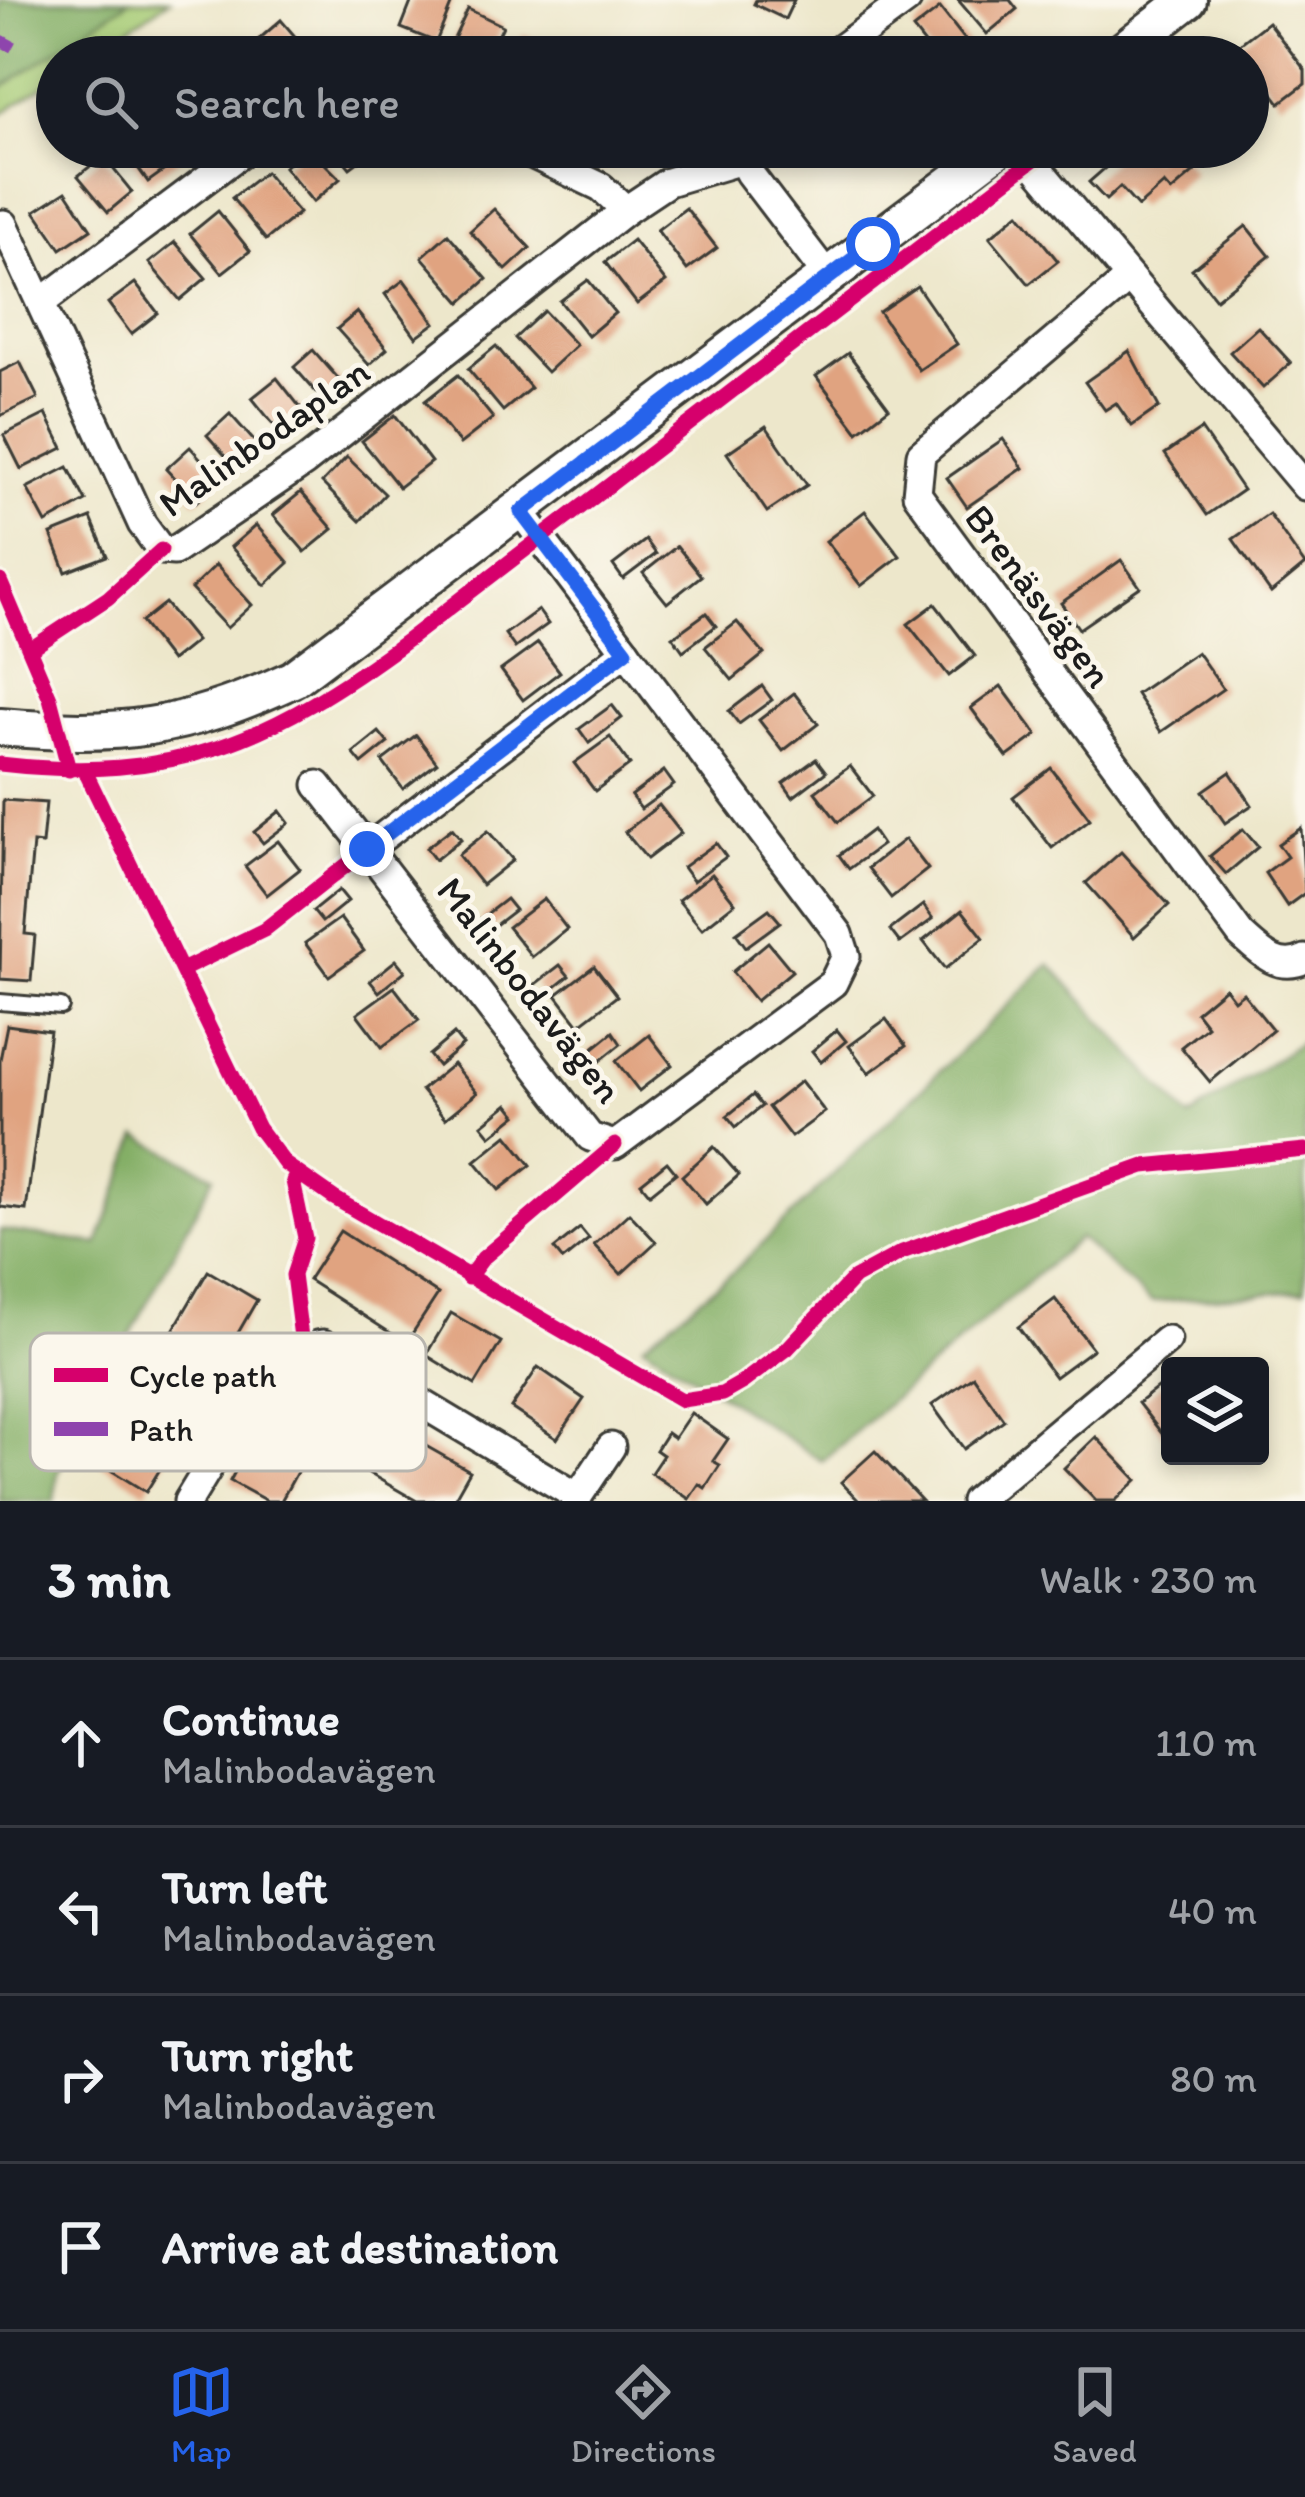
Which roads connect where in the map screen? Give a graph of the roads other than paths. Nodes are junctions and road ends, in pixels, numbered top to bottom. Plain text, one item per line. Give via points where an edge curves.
1 (1188, 0) edge
2 (890, 5) edge
3 (854, 36) edge
4 (1142, 36) edge
5 (221, 168) edge
6 (561, 168) edge
7 (706, 168) edge
8 (754, 168) edge
9 (973, 168) edge
10 (1038, 168) edge
11 (626, 209) junction
12 (4, 224) dead end
13 (829, 278) junction
14 (1128, 279) junction
15 (42, 302) junction
16 (1305, 486) edge
17 (521, 512) junction
18 (626, 651) junction
19 (0, 727) edge
20 (318, 785) dead end
21 (367, 849) junction
22 (1305, 959) edge
23 (0, 1002) edge
24 (61, 1007) dead end
25 (1167, 1340) dead end
26 (426, 1407) edge
27 (611, 1447) dead end
28 (206, 1471) edge
29 (576, 1499) edge
30 (188, 1501) edge
31 (975, 1501) edge

1 - 4 street
2 - 3 street
5 - 15 street
6 - 11 street
7 - 11 street, Malinbodaplan
8 - 13 street, Malinbodaplan
9 - 13 street
10 - 14 street
11 - 15 street, Malinbodaplan via 305,462 174,551 161,550 142,524
12 - 15 street, Malinbodaplan
13 - 17 street
14 - 16 street
14 - 22 street, Brenäsvägen via 921,454 917,494 1241,935 1278,963
17 - 18 street, Malinbodavägen
17 - 19 street via 313,666 237,705 145,730
18 - 21 street
18 - 21 street, Malinbodavägen via 839,934 846,956 833,983 615,1145 600,1143
20 - 21 street, Malinbodavägen
23 - 24 lane
25 - 31 street
26 - 29 street
27 - 29 street
28 - 30 street

